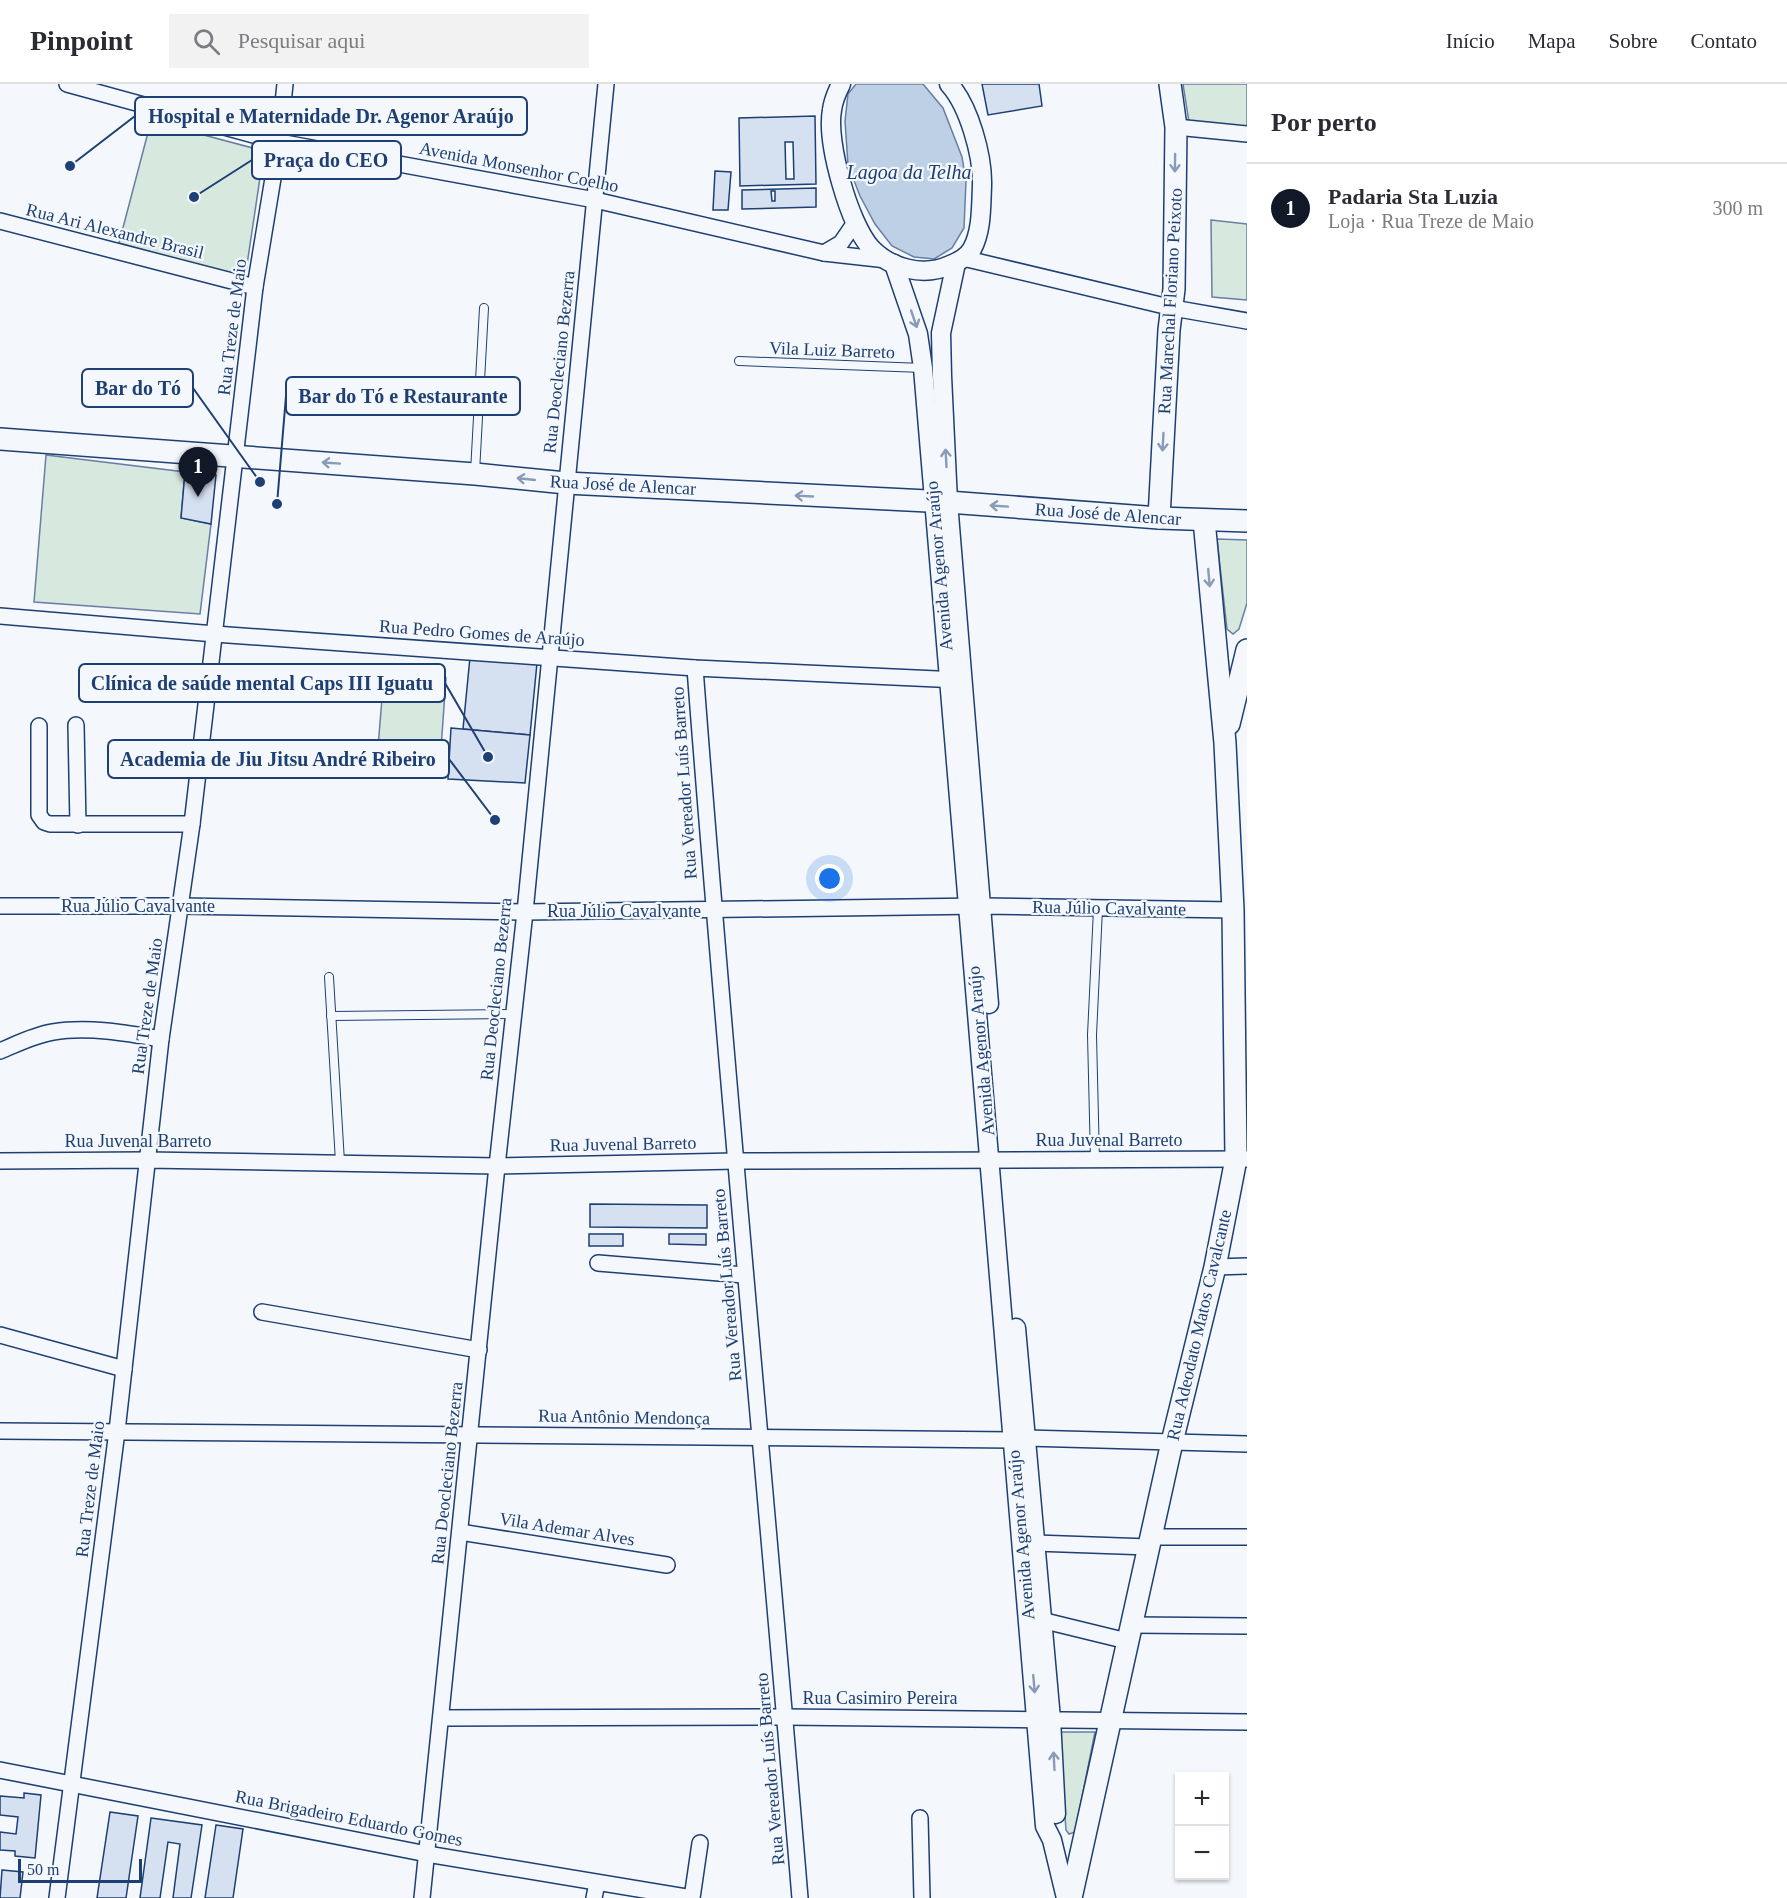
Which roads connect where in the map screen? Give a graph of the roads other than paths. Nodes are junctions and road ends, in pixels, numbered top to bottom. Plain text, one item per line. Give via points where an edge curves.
1 (67, 84) edge
2 (285, 84) edge
3 (606, 84) edge
4 (841, 84) edge
5 (948, 84) edge
6 (1170, 84) edge
7 (1176, 127) junction
8 (1247, 134) edge
9 (279, 142) junction
10 (595, 200) junction
11 (0, 221) edge
12 (856, 221) junction
13 (824, 253) junction
14 (959, 260) junction
15 (891, 262) junction
16 (255, 287) junction
17 (484, 308) dead end
18 (1173, 308) junction
19 (1247, 321) edge
20 (739, 361) dead end
21 (923, 368) junction
22 (0, 439) edge
23 (236, 456) junction
24 (475, 474) junction
25 (566, 483) junction
26 (940, 502) junction
27 (1159, 518) junction
28 (1204, 520) junction
29 (1247, 521) edge
30 (0, 616) edge
31 (215, 634) junction
32 (1247, 650) edge
33 (550, 657) junction
34 (695, 669) junction
35 (956, 680) junction
36 (76, 725) dead end
37 (39, 726) dead end
38 (1225, 742) junction
39 (192, 824) junction
40 (78, 825) junction
41 (0, 906) edge
42 (180, 906) junction
43 (975, 906) junction
44 (1098, 909) junction
45 (713, 910) junction
46 (1240, 910) edge
47 (525, 912) junction
48 (329, 976) dead end
49 (513, 1014) junction
50 (331, 1016) junction
51 (161, 1039) junction
52 (0, 1051) edge
53 (1241, 1159) edge
54 (147, 1160) junction
55 (995, 1160) junction
56 (1095, 1160) junction
57 (0, 1161) edge
58 (736, 1161) junction
59 (340, 1162) junction
60 (496, 1166) junction
61 (598, 1263) dead end
62 (1247, 1266) edge
63 (1215, 1267) junction
64 (744, 1275) junction
65 (262, 1312) dead end
66 (0, 1335) edge
67 (479, 1350) junction
68 (124, 1369) junction
69 (0, 1431) edge
70 (117, 1431) junction
71 (469, 1433) junction
72 (761, 1439) junction
73 (1019, 1439) junction
74 (1172, 1442) junction
75 (1247, 1444) edge
76 (460, 1532) junction
77 (1247, 1537) edge
78 (1150, 1542) junction
79 (1035, 1544) junction
80 (667, 1565) dead end
81 (1041, 1620) junction
82 (1247, 1626) edge
83 (1129, 1633) junction
84 (785, 1717) junction
85 (441, 1718) junction
86 (1044, 1719) junction
87 (1110, 1720) junction
88 (1247, 1722) edge
89 (0, 1770) edge
90 (72, 1783) junction
91 (920, 1818) dead end
92 (700, 1843) dead end
93 (427, 1854) junction
94 (595, 1890) edge
95 (57, 1898) edge
96 (422, 1898) edge
97 (692, 1898) edge
98 (800, 1898) edge
99 (922, 1898) edge
100 (1066, 1898) edge
101 (1071, 1898) edge

1 - 9 street, Avenida Monsenhor Coelho
2 - 9 street, Rua Treze de Maio
3 - 10 street, Rua Deocleciano Bezerra
4 - 12 street, Avenida Agenor Araújo via 831,112 833,137 836,164
5 - 14 street, Avenida Agenor Araújo via 968,119 978,147 982,178 978,231 972,249
6 - 7 main road, Rua Marechal Floriano Peixoto
7 - 8 street
7 -> 18 main road, Rua Marechal Floriano Peixoto
9 - 10 street, Avenida Monsenhor Coelho
9 - 16 street, Rua Treze de Maio
10 - 13 street, Avenida Monsenhor Coelho
10 - 25 street, Rua Deocleciano Bezerra
11 - 16 street, Rua Ari Alexandre Brasil
12 - 13 street via 842,243
12 - 15 street, Avenida Agenor Araújo via 871,247
13 - 15 street, Avenida Monsenhor Coelho
14 - 15 street via 938,270 924,271 908,270
14 - 18 street
26 -> 14 street, Avenida Agenor Araújo via 941,333
15 -> 21 street, Avenida Agenor Araújo via 918,334
16 - 23 street, Rua Treze de Maio
17 - 24 lane
18 - 19 street
18 -> 27 main road, Rua Marechal Floriano Peixoto
20 - 21 lane, Vila Luiz Barreto
21 - 26 street, Avenida Agenor Araújo
22 - 23 main road, Rua José de Alencar
24 -> 23 main road, Rua José de Alencar
23 - 31 street, Rua Treze de Maio
25 -> 24 main road, Rua José de Alencar
26 -> 25 main road, Rua José de Alencar
25 - 33 street, Rua Deocleciano Bezerra
27 -> 26 main road, Rua José de Alencar
26 - 35 street, Avenida Agenor Araújo
27 - 28 main road, Rua José de Alencar
28 - 29 main road, Rua José de Alencar
28 -> 38 main road, Rua Adeodato Matos Cavalcante
30 - 31 street, Rua Pedro Gomes de Araújo
31 - 33 street, Rua Pedro Gomes de Araújo
31 - 39 street, Rua Treze de Maio
32 - 38 main road, Rua Adeodato Matos Cavalcante
33 - 34 street, Rua Pedro Gomes de Araújo
33 - 47 street, Rua Deocleciano Bezerra
34 - 35 street, Rua Pedro Gomes de Araújo
34 - 45 street, Rua Vereador Luís Barreto
35 - 43 street, Avenida Agenor Araújo
36 - 40 street
37 - 40 street via 39,815 50,824
38 - 46 main road, Rua Adeodato Matos Cavalcante
39 - 40 street
39 - 42 street, Rua Treze de Maio
41 - 42 street, Rua Júlio Cavalvante
42 - 47 street, Rua Júlio Cavalvante
42 - 51 street, Rua Treze de Maio
43 - 44 street, Rua Júlio Cavalvante
43 - 45 street, Rua Júlio Cavalvante
43 - 55 street, Avenida Agenor Araújo
44 - 46 street, Rua Júlio Cavalvante
44 - 56 lane via 1092,1035
45 - 47 street, Rua Júlio Cavalvante
45 - 58 street, Rua Vereador Luís Barreto
46 - 53 main road, Rua Adeodato Matos Cavalcante
47 - 49 street, Rua Deocleciano Bezerra
48 - 50 lane
49 - 50 lane
49 - 60 street, Rua Deocleciano Bezerra
50 - 59 lane
51 - 52 street via 64,1030 33,1037
51 - 54 street, Rua Treze de Maio
53 - 56 street, Rua Juvenal Barreto
53 - 63 main road, Rua Adeodato Matos Cavalcante
54 - 57 street, Rua Juvenal Barreto
54 - 59 street, Rua Juvenal Barreto
54 - 68 street, Rua Treze de Maio
55 - 56 street, Rua Juvenal Barreto
55 - 58 street, Rua Juvenal Barreto
55 - 73 street, Avenida Agenor Araújo
58 - 60 street, Rua Juvenal Barreto
58 - 64 street, Rua Vereador Luís Barreto
59 - 60 street, Rua Juvenal Barreto
60 - 67 street, Rua Deocleciano Bezerra
61 - 64 street
62 - 63 street
63 - 74 main road, Rua Adeodato Matos Cavalcante
64 - 72 street, Rua Vereador Luís Barreto
65 - 67 street
66 - 68 street
67 - 71 street, Rua Deocleciano Bezerra
68 - 70 street, Rua Treze de Maio
69 - 70 street, Rua Antônio Mendonça
70 - 71 street, Rua Antônio Mendonça
70 - 90 street, Rua Treze de Maio
71 - 72 street, Rua Antônio Mendonça
71 - 76 street, Rua Deocleciano Bezerra
72 - 73 street, Rua Antônio Mendonça
72 - 84 street, Rua Vereador Luís Barreto
73 - 74 street, Rua Antônio Mendonça
73 - 79 street, Avenida Agenor Araújo
73 -> 86 street, Avenida Agenor Araújo
74 - 75 street, Rua Antônio Mendonça
74 - 78 main road, Rua Adeodato Matos Cavalcante
76 - 80 street, Vila Ademar Alves
76 - 85 street, Rua Deocleciano Bezerra
77 - 78 street
78 - 79 street
78 - 83 main road, Rua Adeodato Matos Cavalcante
79 - 81 street, Avenida Agenor Araújo
81 - 83 street
81 - 86 street, Avenida Agenor Araújo
82 - 83 street
83 - 87 main road, Rua Adeodato Matos Cavalcante
84 - 85 street, Rua Casimiro Pereira
84 - 86 street, Rua Casimiro Pereira
84 - 98 street, Rua Vereador Luís Barreto
85 - 93 street, Rua Deocleciano Bezerra
86 - 87 street, Rua Casimiro Pereira
86 - 100 street, Avenida Agenor Araújo via 1056,1825 1052,1840
87 - 88 street, Rua Casimiro Pereira
87 - 101 main road, Rua Adeodato Matos Cavalcante
89 - 90 street, Rua Brigadeiro Eduardo Gomes
90 - 93 street, Rua Brigadeiro Eduardo Gomes
90 - 95 street, Rua Treze de Maio
91 - 99 street
92 - 97 street
93 - 94 street, Rua Brigadeiro Eduardo Gomes
93 - 96 street, Rua Deocleciano Bezerra
94 - 97 street, Rua Brigadeiro Eduardo Gomes

